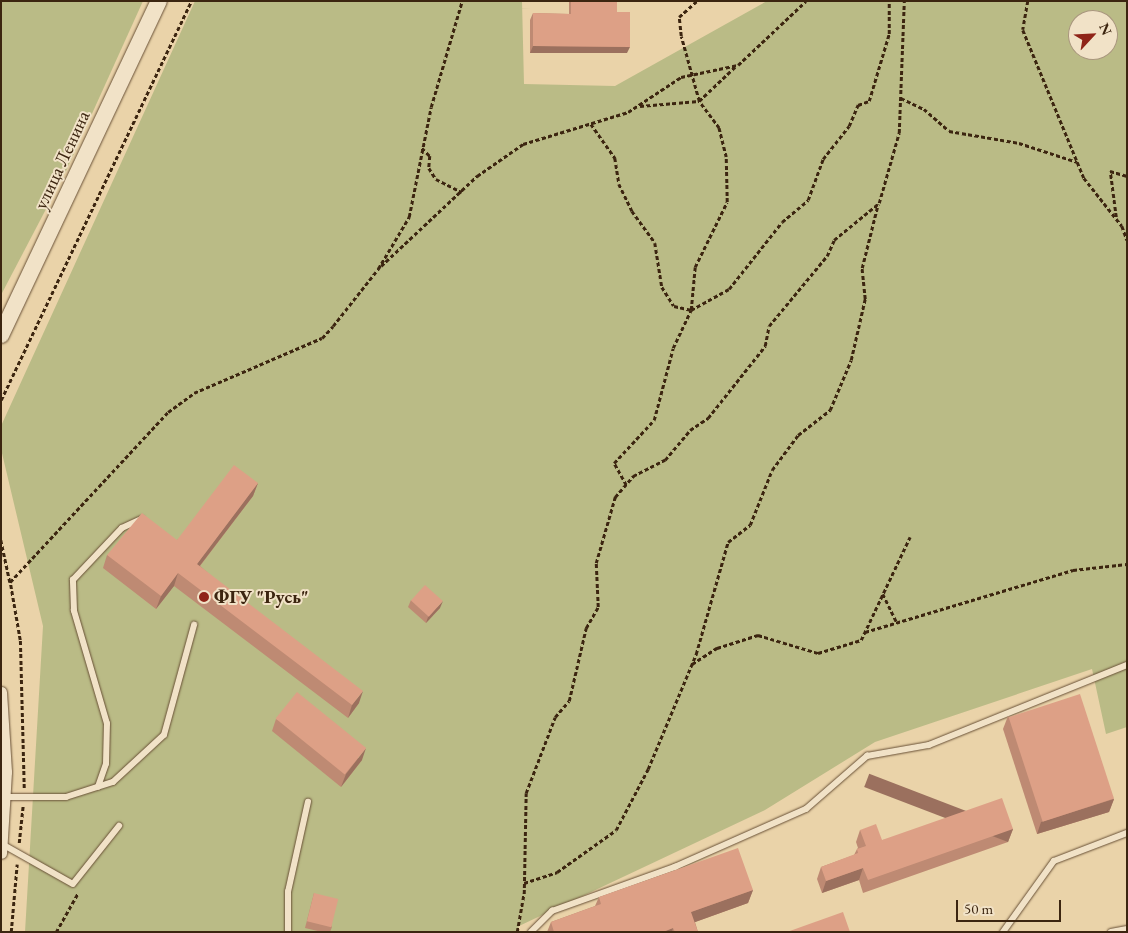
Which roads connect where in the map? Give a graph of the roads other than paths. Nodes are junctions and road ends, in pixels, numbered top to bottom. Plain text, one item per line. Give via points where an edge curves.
1 (160, 1) edge
2 (1, 335) edge
3 (145, 517) edge
4 (194, 626) dead end
5 (1127, 665) edge
6 (1, 692) edge
7 (98, 787) junction
8 (5, 797) junction
9 (308, 802) dead end
10 (119, 826) dead end
11 (2, 827) edge
12 (1127, 833) edge
13 (2, 849) edge
14 (1127, 929) edge
15 (288, 932) edge
16 (531, 932) edge
17 (1003, 932) edge
18 (1111, 932) edge

1 - 2 main road, улица Ленина
3 - 7 lane via 122,528 73,580 74,611 107,724 106,764
4 - 7 lane via 164,735 113,782
5 - 16 lane via 929,745 867,756 806,809 675,867 552,911
6 - 8 street
7 - 8 lane via 66,797
8 - 11 street
9 - 15 lane via 288,892
10 - 13 lane via 73,884 18,854
11 - 13 street
12 - 17 lane via 1054,861
14 - 18 lane

